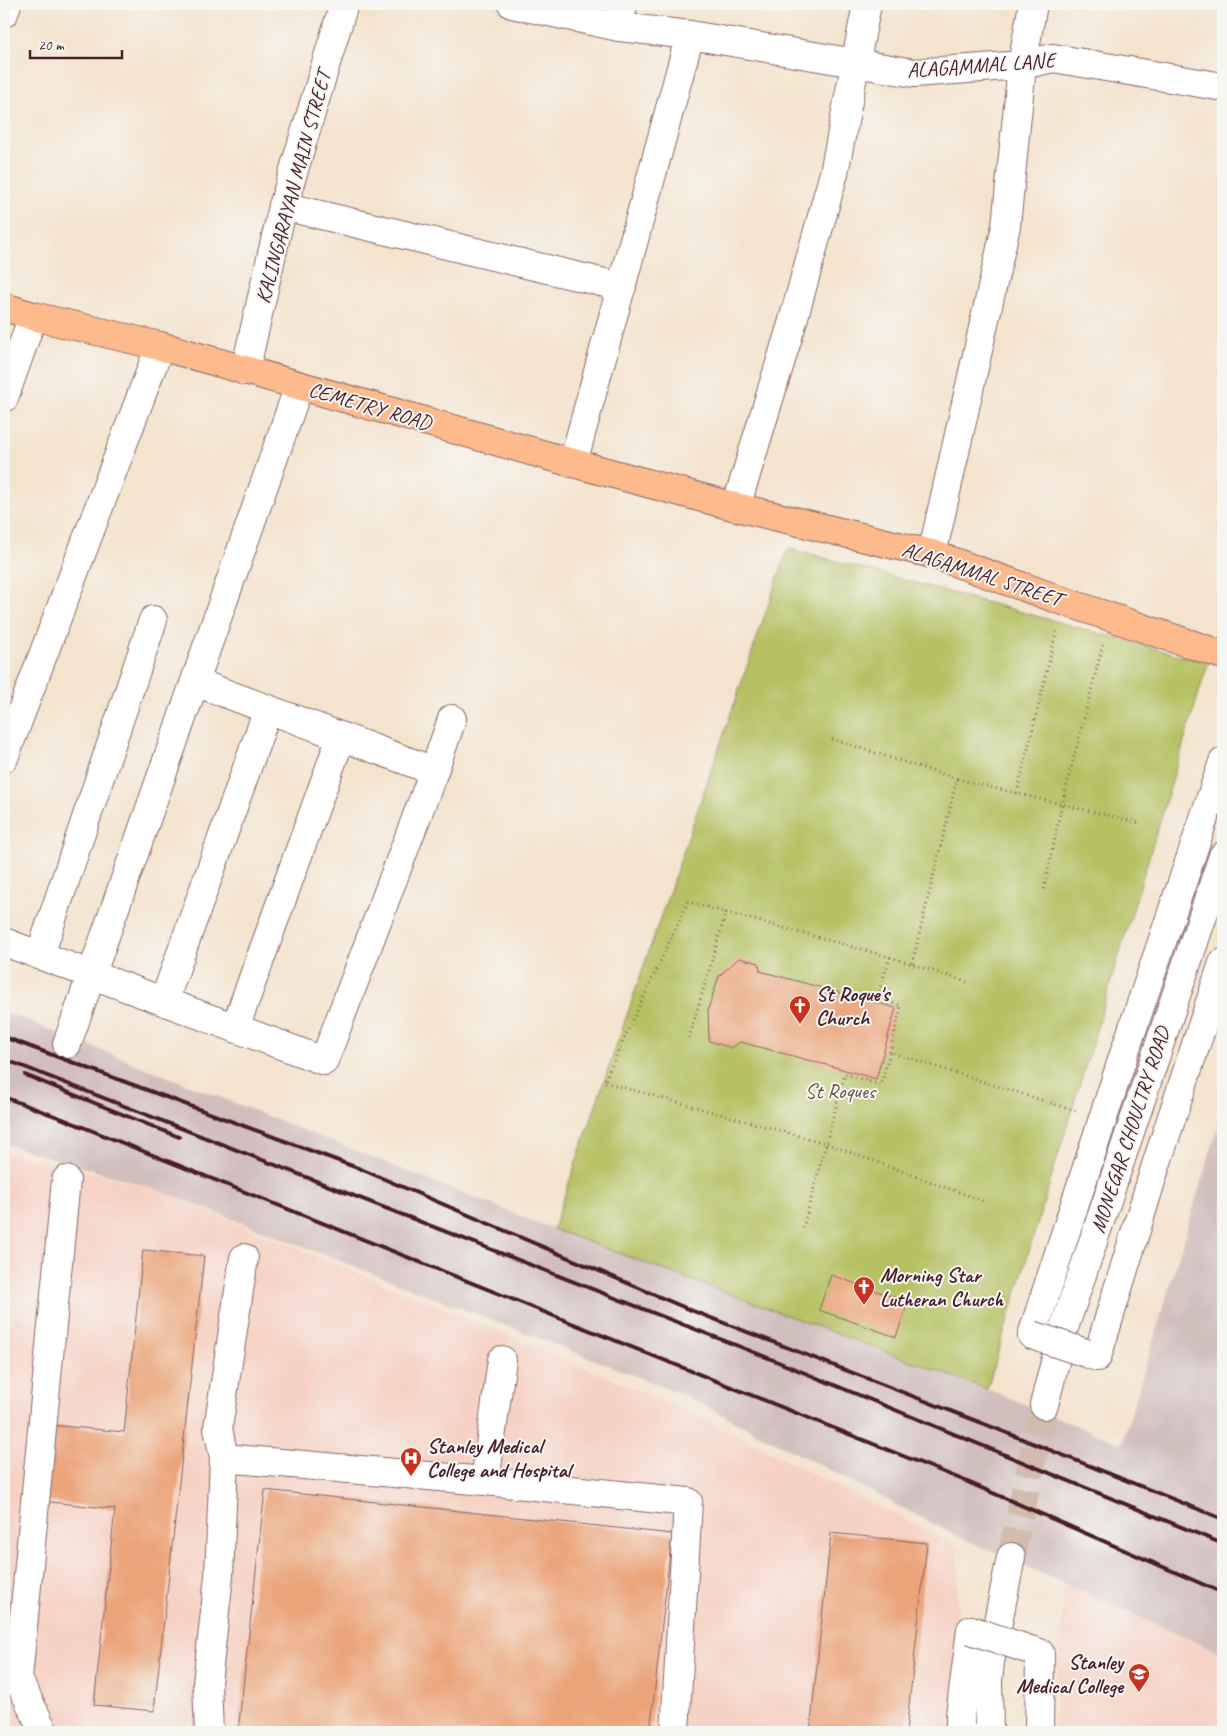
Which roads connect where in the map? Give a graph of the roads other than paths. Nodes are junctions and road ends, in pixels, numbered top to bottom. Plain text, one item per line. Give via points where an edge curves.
1 (7, 4) edge
2 (344, 4) edge
3 (512, 4) edge
4 (867, 4) edge
5 (1033, 4) edge
6 (4, 13) edge
7 (621, 16) edge
8 (690, 35) junction
9 (856, 63) junction
10 (1022, 65) junction
11 (1223, 87) edge
12 (283, 206) junction
13 (622, 287) junction
14 (4, 307) edge
15 (33, 316) junction
16 (160, 346) junction
17 (245, 371) junction
18 (299, 386) junction
19 (4, 398) edge
20 (573, 464) junction
21 (736, 507) junction
22 (932, 554) junction
23 (153, 620) dead end
24 (1223, 655) edge
25 (195, 682) junction
26 (268, 709) junction
27 (452, 719) dead end
28 (342, 736) junction
29 (4, 758) edge
30 (1223, 762) edge
31 (434, 771) junction
32 (1223, 856) edge
33 (4, 942) edge
34 (40, 955) junction
35 (1223, 963) edge
36 (92, 975) junction
37 (164, 1001) junction
38 (235, 1028) junction
39 (67, 1044) dead end
40 (66, 1180) dead end
41 (244, 1258) dead end
42 (502, 1360) dead end
43 (1044, 1405) tunnel mouth
44 (224, 1458) junction
45 (485, 1481) junction
46 (1011, 1557) tunnel mouth
47 (11, 1678) edge
48 (44, 1732) edge
49 (209, 1732) edge
50 (675, 1732) edge
51 (960, 1732) edge
52 (989, 1732) edge
53 (1039, 1732) edge

1 - 6 street
2 - 12 street, KALINGARAYAN MAIN STREET
3 - 7 street, ALAGAMMAL LANE
4 - 9 street
5 - 10 street
7 - 8 street, ALAGAMMAL LANE
8 - 9 street, ALAGAMMAL LANE
8 - 13 street
9 - 10 street, ALAGAMMAL LANE via 914,73
9 - 21 street via 834,173
10 - 11 street, ALAGAMMAL LANE via 1053,58
10 - 22 street via 1006,226
12 - 13 street
12 - 17 street, KALINGARAYAN MAIN STREET
13 - 20 street
14 - 15 main road, CEMETRY ROAD
15 - 16 main road, CEMETRY ROAD
15 - 19 street
16 - 17 main road, CEMETRY ROAD
16 - 29 street
17 - 18 main road, CEMETRY ROAD
18 - 20 main road, CEMETRY ROAD
18 - 25 street
20 - 21 main road, CEMETRY ROAD
21 - 22 main road, ALAGAMMAL STREET
22 - 24 main road, ALAGAMMAL STREET
23 - 34 street
25 - 26 street
25 - 36 street
26 - 28 street
26 - 37 street
27 - 31 street
28 - 31 street
28 - 38 street
30 - 35 street, bridge via 1032,1336 1097,1357
31 - 38 street via 324,1061
32 - 43 street, MONEGAR CHOULTRY ROAD via 1063,1331
33 - 34 street
34 - 36 street
36 - 37 street
36 - 39 street
37 - 38 street
40 - 47 street
41 - 44 street via 218,1428
42 - 45 street
44 - 45 street
44 - 49 street via 219,1576 207,1684
45 - 50 street via 688,1502
46 - 52 street via 990,1662
47 - 48 street
51 - 53 street, bridge via 971,1630 1040,1653

